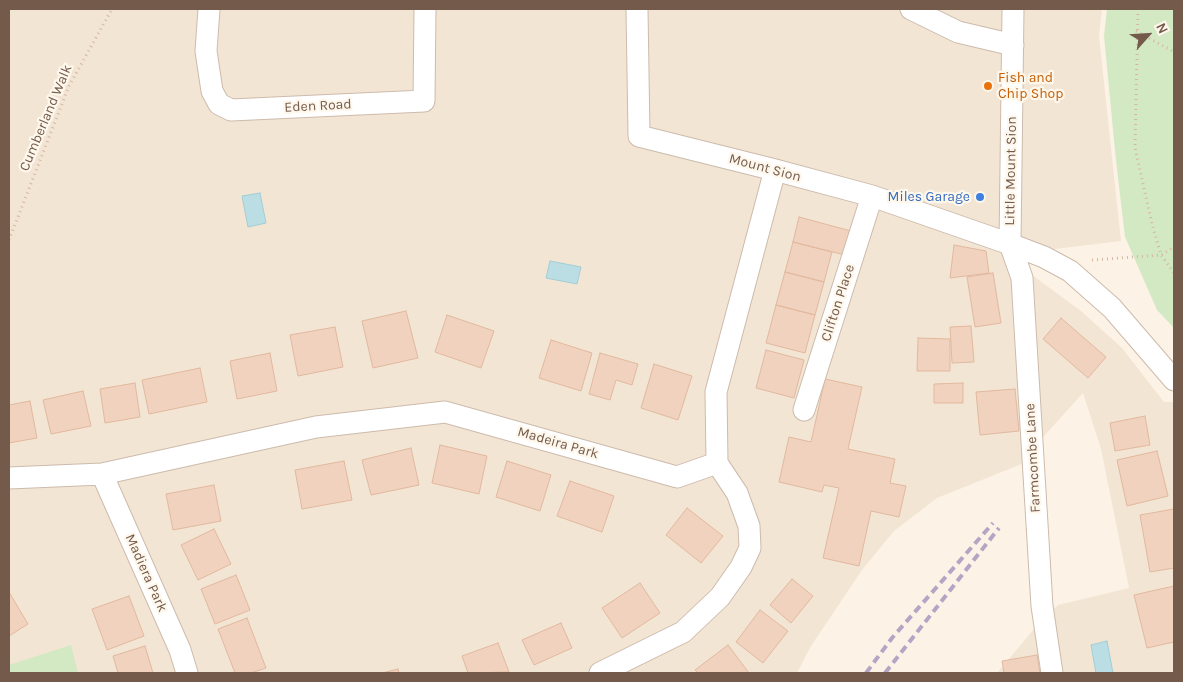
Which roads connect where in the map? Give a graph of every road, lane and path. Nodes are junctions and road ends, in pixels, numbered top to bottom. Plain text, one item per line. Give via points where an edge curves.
1 (112, 9) edge
2 (209, 9) edge
3 (425, 9) edge
4 (637, 9) edge
5 (911, 9) edge
6 (1013, 9) edge
7 (1138, 9) edge
8 (1136, 31) junction
9 (1013, 45) junction
10 (1174, 52) edge
11 (775, 170) junction
12 (872, 196) junction
13 (9, 240) edge
14 (1010, 244) junction
15 (1174, 247) edge
16 (1161, 255) junction
17 (1070, 271) junction
18 (1174, 272) edge
19 (1174, 380) edge
20 (804, 410) dead end
21 (717, 463) junction
22 (102, 474) junction
23 (9, 478) edge
24 (186, 673) edge
25 (600, 673) edge
26 (1052, 673) edge

1 - 13 path, Cumberland Walk via 69,86
2 - 3 street, Eden Road via 206,52 212,91 219,104 231,110 424,101
4 - 11 street, Mount Sion via 639,136
5 - 9 street via 958,32
6 - 9 street, Little Mount Sion
7 - 8 path
8 - 10 path
8 - 16 path via 1135,148
9 - 14 street, Little Mount Sion
11 - 12 street, Mount Sion
11 - 21 street via 716,392
12 - 14 street, Mount Sion
12 - 20 street, Clifton Place
14 - 17 street, Mount Sion
14 - 26 street, Farmcombe Lane via 1022,278 1042,606
15 - 16 path
16 - 17 path via 1091,260
16 - 18 path
17 - 19 street, Mount Sion via 1112,308
21 - 22 street, Madeira Park via 677,477 445,412 316,427
21 - 25 street via 736,494 749,526 750,548 741,567 720,597 683,632
22 - 23 street, Madeira Park
22 - 24 street, Madiera Park via 180,650

